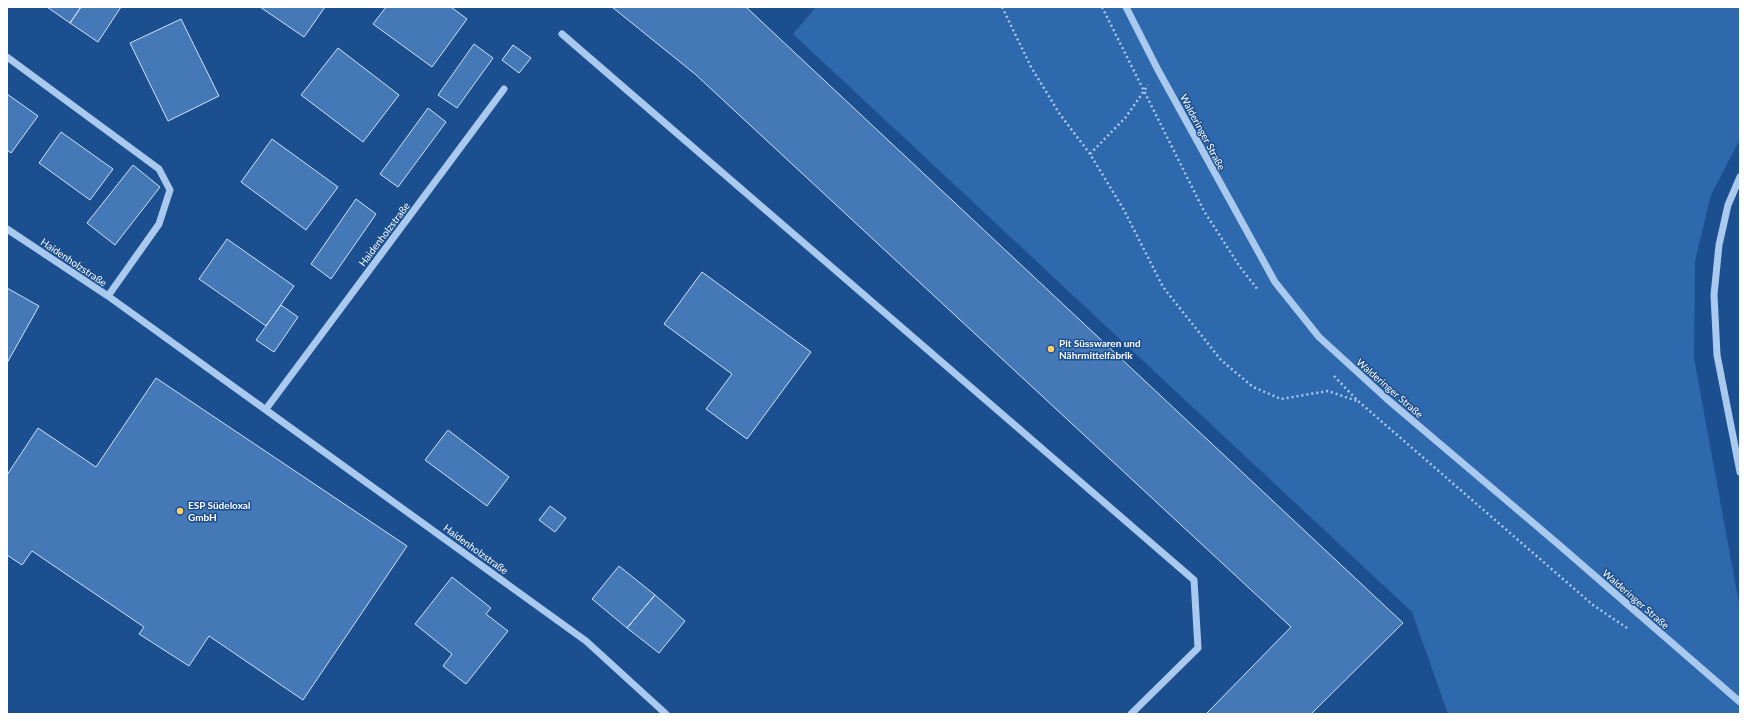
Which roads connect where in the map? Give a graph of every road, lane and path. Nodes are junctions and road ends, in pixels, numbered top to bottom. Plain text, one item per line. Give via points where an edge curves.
1 (1002, 7) edge
2 (1126, 7) edge
3 (562, 34) dead end
4 (7, 57) edge
5 (1158, 70) junction
6 (504, 89) dead end
7 (1090, 154) junction
8 (1740, 177) edge
9 (7, 229) edge
10 (108, 296) junction
11 (1387, 399) junction
12 (266, 409) junction
13 (1740, 472) edge
14 (1740, 702) edge
15 (666, 714) edge
16 (1131, 714) edge

1 - 7 path via 1031,67 1059,113
2 - 5 street, Walderinger Straße
3 - 16 street via 1194,580 1198,648
4 - 10 street via 160,169 170,190 160,224
5 - 7 path via 1126,117
5 - 11 street, Walderinger Straße via 1275,282 1319,337
6 - 12 street, Haidenholzstraße
7 - 11 path via 1124,210 1163,287 1221,360 1253,387 1281,399 1328,391 1358,401
8 - 13 street via 1728,205 1719,245 1714,295 1717,355
9 - 10 street, Haidenholzstraße
10 - 12 street, Haidenholzstraße
11 - 14 street, Walderinger Straße
12 - 15 street, Haidenholzstraße via 586,641

